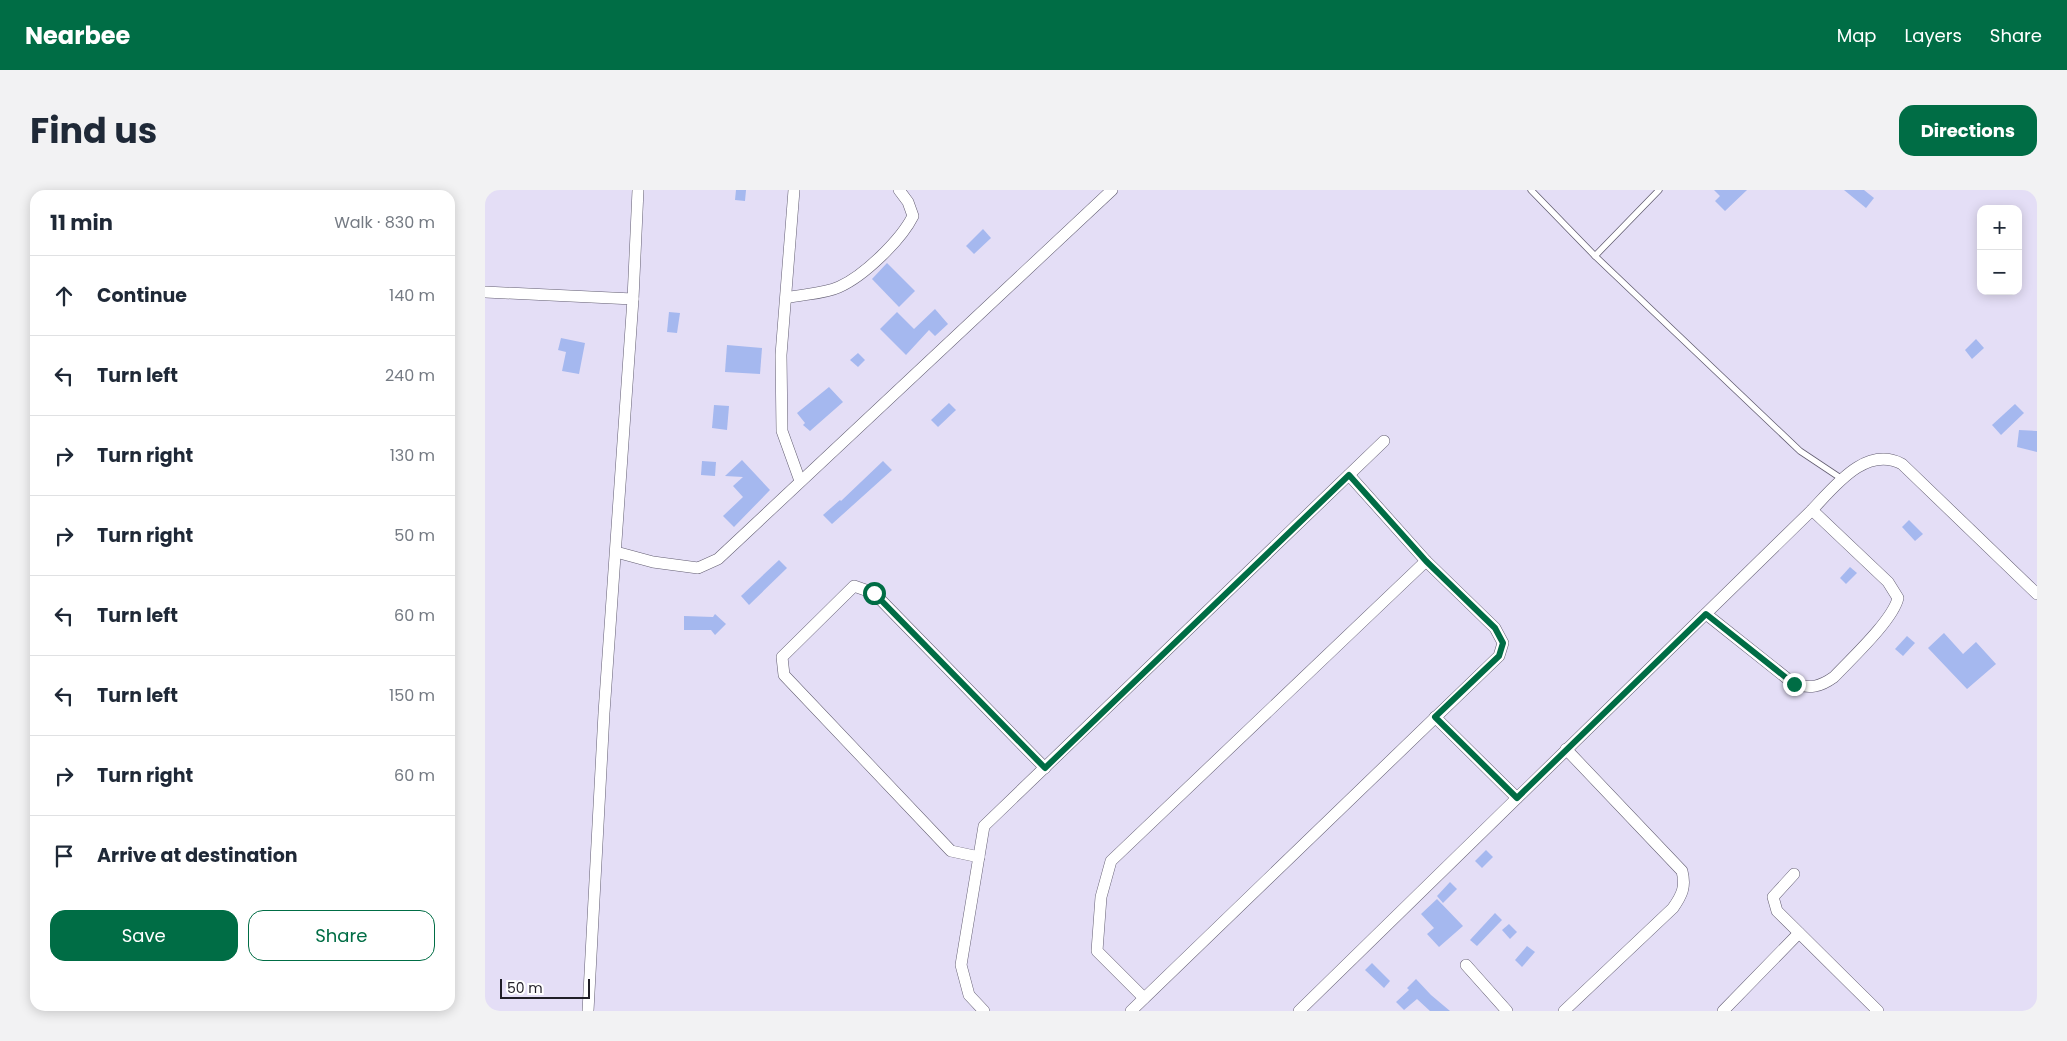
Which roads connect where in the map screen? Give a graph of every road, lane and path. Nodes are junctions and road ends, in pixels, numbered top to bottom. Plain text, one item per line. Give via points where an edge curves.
1 (638, 190) edge
2 (794, 190) edge
3 (899, 190) edge
4 (1112, 190) edge
5 (1531, 190) edge
6 (1659, 190) edge
7 (1595, 256) junction
8 (485, 292) edge
9 (786, 298) junction
10 (633, 299) junction
11 (1384, 441) dead end
12 (1349, 475) junction
13 (1841, 479) junction
14 (800, 481) junction
15 (1812, 510) junction
16 (616, 552) junction
17 (1426, 561) junction
18 (2037, 594) edge
19 (1706, 614) junction
20 (1435, 717) junction
21 (1566, 749) junction
22 (1045, 768) junction
23 (1517, 798) junction
24 (979, 857) junction
25 (1794, 874) dead end
26 (1799, 933) junction
27 (1466, 965) dead end
28 (1144, 998) junction
29 (588, 1011) edge
30 (984, 1011) edge
31 (1131, 1011) edge
32 (1299, 1011) edge
33 (1507, 1011) edge
34 (1564, 1011) edge
35 (1723, 1011) edge
36 (1878, 1011) edge

1 - 10 street
2 - 9 street
3 - 9 street via 913,216 907,228 861,275 838,288
4 - 14 street
5 - 7 lane
6 - 7 lane
7 - 13 lane via 1800,451
8 - 10 street
9 - 14 street via 781,356 781,431
10 - 16 street
11 - 12 street
12 - 17 street
12 - 22 street
13 - 15 street
13 - 18 street via 1870,460 1889,459 1902,464
14 - 16 street via 708,565 699,568 653,562
15 - 19 street
15 - 19 street via 1888,582 1898,598 1888,618 1834,677 1815,688 1794,684
16 - 29 street via 603,713
17 - 20 street via 1495,628 1503,643 1499,656
17 - 28 street via 1111,861 1101,897 1097,951
19 - 21 street
20 - 23 street
20 - 28 street
21 - 23 street
21 - 34 street via 1682,871 1684,890 1673,908
22 - 24 street via 984,826
22 - 24 street via 874,593 853,586 782,657 784,675 951,851
23 - 32 street
24 - 30 street via 961,966 969,995
25 - 26 street via 1773,897 1777,911
26 - 35 street
26 - 36 street
27 - 33 street
28 - 31 street

